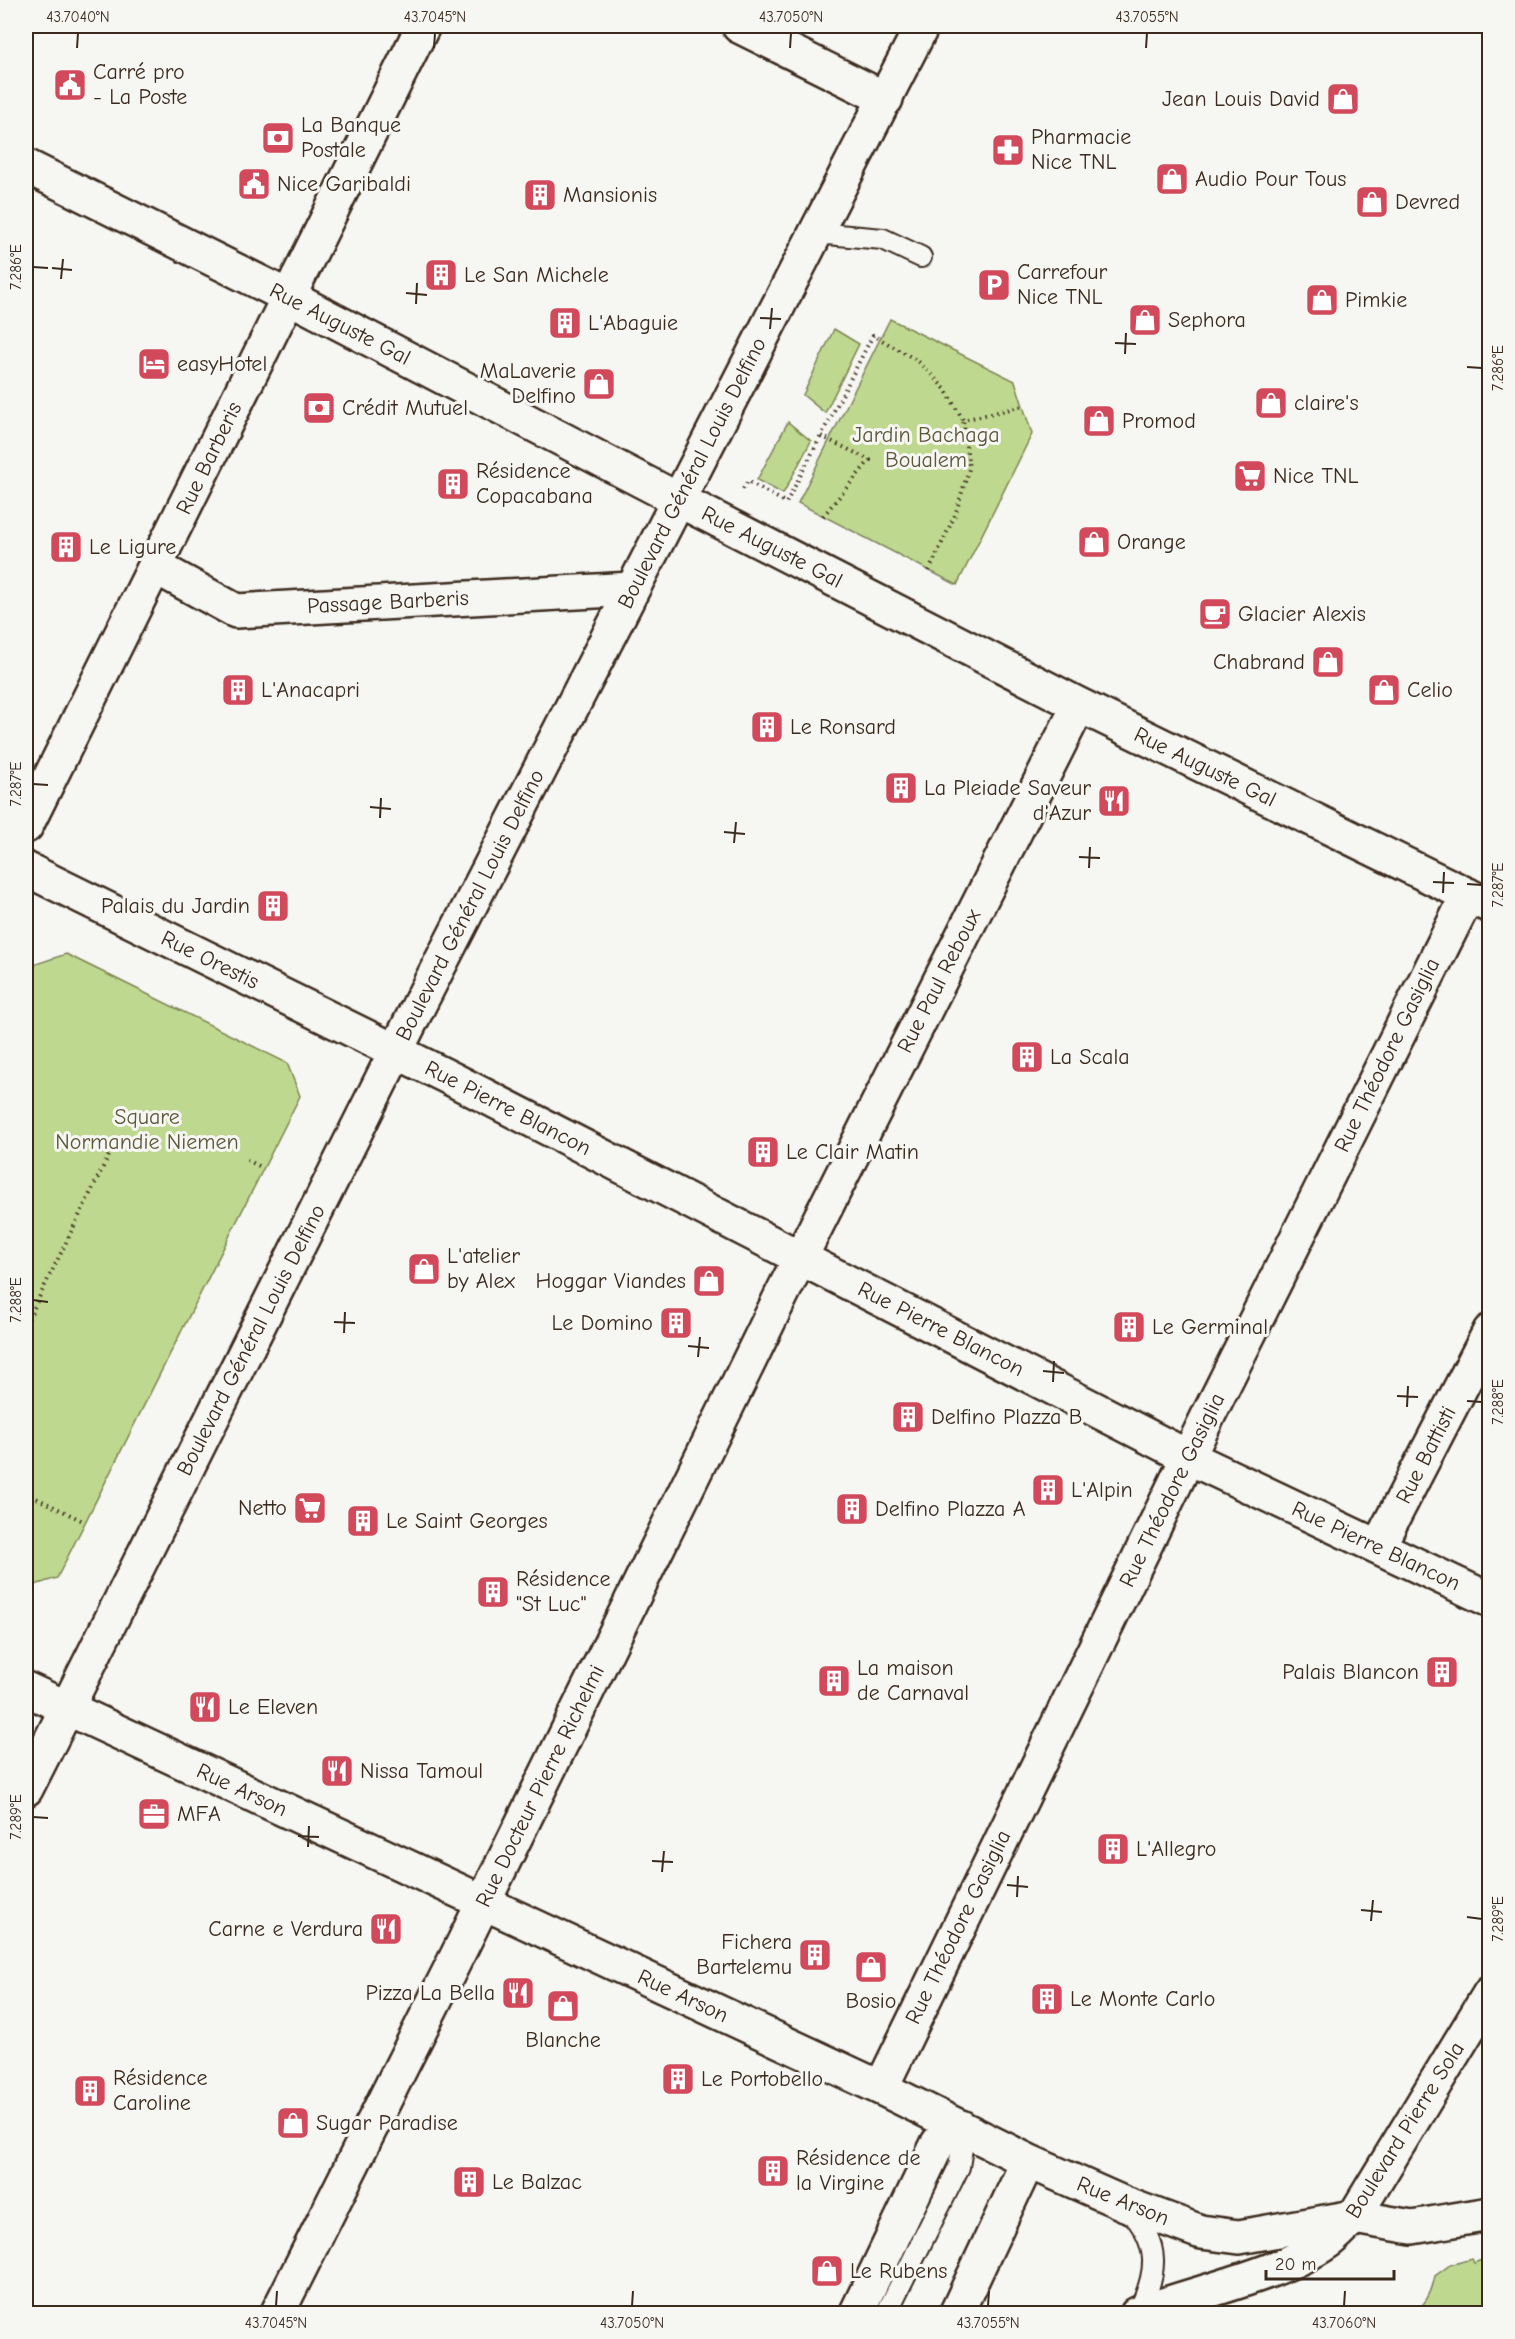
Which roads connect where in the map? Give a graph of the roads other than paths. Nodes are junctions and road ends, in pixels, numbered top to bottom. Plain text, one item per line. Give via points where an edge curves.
1 (423, 26) edge
2 (739, 26) edge
3 (922, 26) edge
4 (886, 99) junction
5 (26, 166) edge
6 (816, 233) junction
7 (921, 257) dead end
8 (289, 297) junction
9 (677, 499) junction
10 (156, 567) junction
11 (632, 589) junction
12 (1078, 705) junction
13 (26, 826) edge
14 (26, 869) edge
15 (1479, 901) edge
16 (396, 1051) junction
17 (801, 1257) junction
18 (1490, 1331) edge
19 (1188, 1457) junction
20 (1378, 1547) junction
21 (1490, 1600) edge
22 (26, 1689) edge
23 (67, 1708) junction
24 (26, 1789) edge
25 (483, 1904) junction
26 (1490, 1993) edge
27 (881, 2088) junction
28 (961, 2127) junction
29 (1028, 2161) junction
30 (1125, 2204) junction
31 (1490, 2214) edge
32 (1354, 2217) junction
33 (277, 2313) edge
34 (856, 2313) edge
35 (886, 2313) edge
36 (956, 2313) edge
37 (1137, 2313) edge

1 - 8 street, Rue Barberis
2 - 4 street
3 - 4 street, Boulevard Général Louis Delfino
4 - 6 street, Boulevard Général Louis Delfino
5 - 8 street, Rue Auguste Gal
6 - 7 lane via 883,239
6 - 9 street, Boulevard Général Louis Delfino
8 - 9 street, Rue Auguste Gal
8 - 10 street, Rue Barberis
9 - 11 street, Boulevard Général Louis Delfino
9 - 12 street, Rue Auguste Gal
10 - 11 street, Passage Barberis via 236,611
10 - 13 street, Rue Barberis
11 - 16 street, Boulevard Général Louis Delfino
12 - 15 street, Rue Auguste Gal
12 - 17 street, Rue Paul Reboux
14 - 16 street, Rue Orestis
15 - 19 street, Rue Théodore Gasiglia
16 - 17 street, Rue Pierre Blancon
16 - 23 street, Boulevard Général Louis Delfino
17 - 19 street, Rue Pierre Blancon
17 - 25 street, Rue Docteur Pierre Richelmi
18 - 20 street, Rue Battisti
19 - 20 street, Rue Pierre Blancon
19 - 27 street, Rue Théodore Gasiglia
20 - 21 street, Rue Pierre Blancon
22 - 23 street, Rue Arson
23 - 24 street, Boulevard Général Louis Delfino
23 - 25 street, Rue Arson
25 - 27 street, Rue Arson
25 - 33 street, Rue Docteur Pierre Richelmi
26 - 32 street, Boulevard Pierre Sola
27 - 28 street, Rue Arson
28 - 29 street, Rue Arson
28 - 34 street via 938,2142
28 - 35 lane via 958,2167
29 - 30 street, Rue Arson
29 - 36 street
30 - 32 street, Rue Arson via 1201,2232 1239,2237
30 - 37 lane via 1142,2223 1151,2242 1154,2265 1150,2288
31 - 32 street, Rue Arson via 1412,2227
32 - 37 street, Boulevard Pierre Sola via 1328,2242 1301,2256

